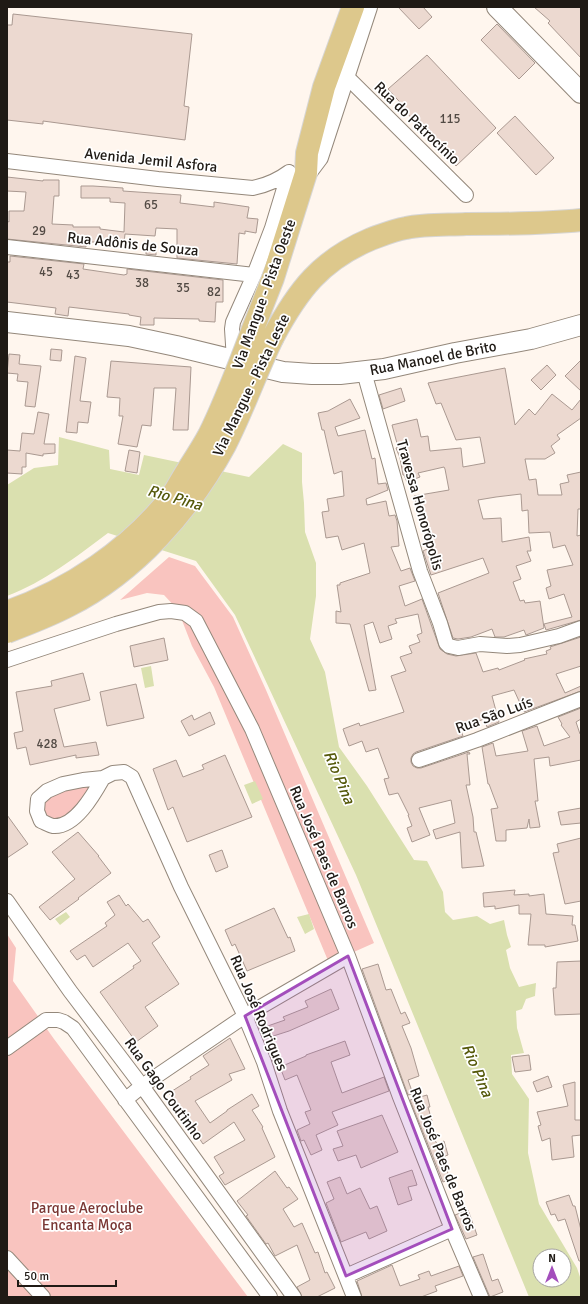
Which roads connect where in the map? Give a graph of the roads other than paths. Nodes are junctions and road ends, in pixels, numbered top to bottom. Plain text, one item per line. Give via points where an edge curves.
1 (367, 7) edge
2 (497, 7) edge
3 (349, 13) edge
4 (344, 74) junction
5 (581, 93) edge
6 (7, 161) edge
7 (299, 177) junction
8 (466, 195) dead end
9 (581, 220) edge
10 (7, 247) edge
11 (254, 275) junction
12 (7, 322) edge
13 (581, 325) edge
14 (234, 360) junction
15 (364, 372) junction
16 (7, 612) edge
17 (581, 628) edge
18 (7, 632) edge
19 (7, 660) edge
20 (581, 699) edge
21 (419, 760) dead end
22 (103, 778) junction
23 (7, 902) edge
24 (348, 956) junction
25 (245, 1016) junction
26 (7, 1048) edge
27 (142, 1086) junction
28 (125, 1100) junction
29 (452, 1229) junction
30 (7, 1258) edge
31 (346, 1276) junction
32 (43, 1297) edge
33 (270, 1297) edge
34 (294, 1297) edge
35 (354, 1297) edge
36 (481, 1297) edge

1 - 4 street
2 - 5 street
3 - 7 main road, Via Mangue - Pista Oeste via 324,87
4 - 7 street via 318,157
4 - 8 street, Rua do Patrocínio
6 - 7 street, Avenida Jemil Asfora via 253,188 280,179
7 - 11 street via 272,228
7 - 16 main road, Via Mangue - Pista Oeste, bridge via 273,278 226,400 208,436 171,497 143,528 112,556 68,585
9 - 18 main road, Via Mangue - Pista Leste, bridge via 406,228 380,235 338,256 308,282 287,310 225,444 199,488 174,520 151,544 100,586 44,618
10 - 11 street, Rua Adônis de Souza
11 - 14 street via 233,322
12 - 14 street, Rua Manoel de Brito via 129,336
13 - 15 street, Rua Manoel de Brito via 531,339
14 - 15 street, Rua Manoel de Brito via 283,372
15 - 17 street, Travessa Honorópolis via 420,571 449,646 458,648 480,644 520,645
19 - 24 street, Rua José Paes de Barros via 159,612 185,613 196,621 252,729
20 - 21 street, Rua São Luís
22 - 22 street, Rua José Rodrigues via 63,784 47,791 38,799 37,811 41,820 53,826 64,824 87,804
22 - 25 street, Rua José Rodrigues via 124,772 132,777 181,887
23 - 27 street, Rua Gago Coutinho
24 - 25 street
24 - 29 street, Rua José Paes de Barros
25 - 27 street
25 - 31 street, Rua José Rodrigues
26 - 28 street via 46,1020 64,1022 73,1028
27 - 28 street
27 - 34 street, Rua Gago Coutinho
28 - 33 street
29 - 31 street
29 - 36 street, Rua José Paes de Barros
30 - 32 street
31 - 35 street, Rua José Rodrigues

